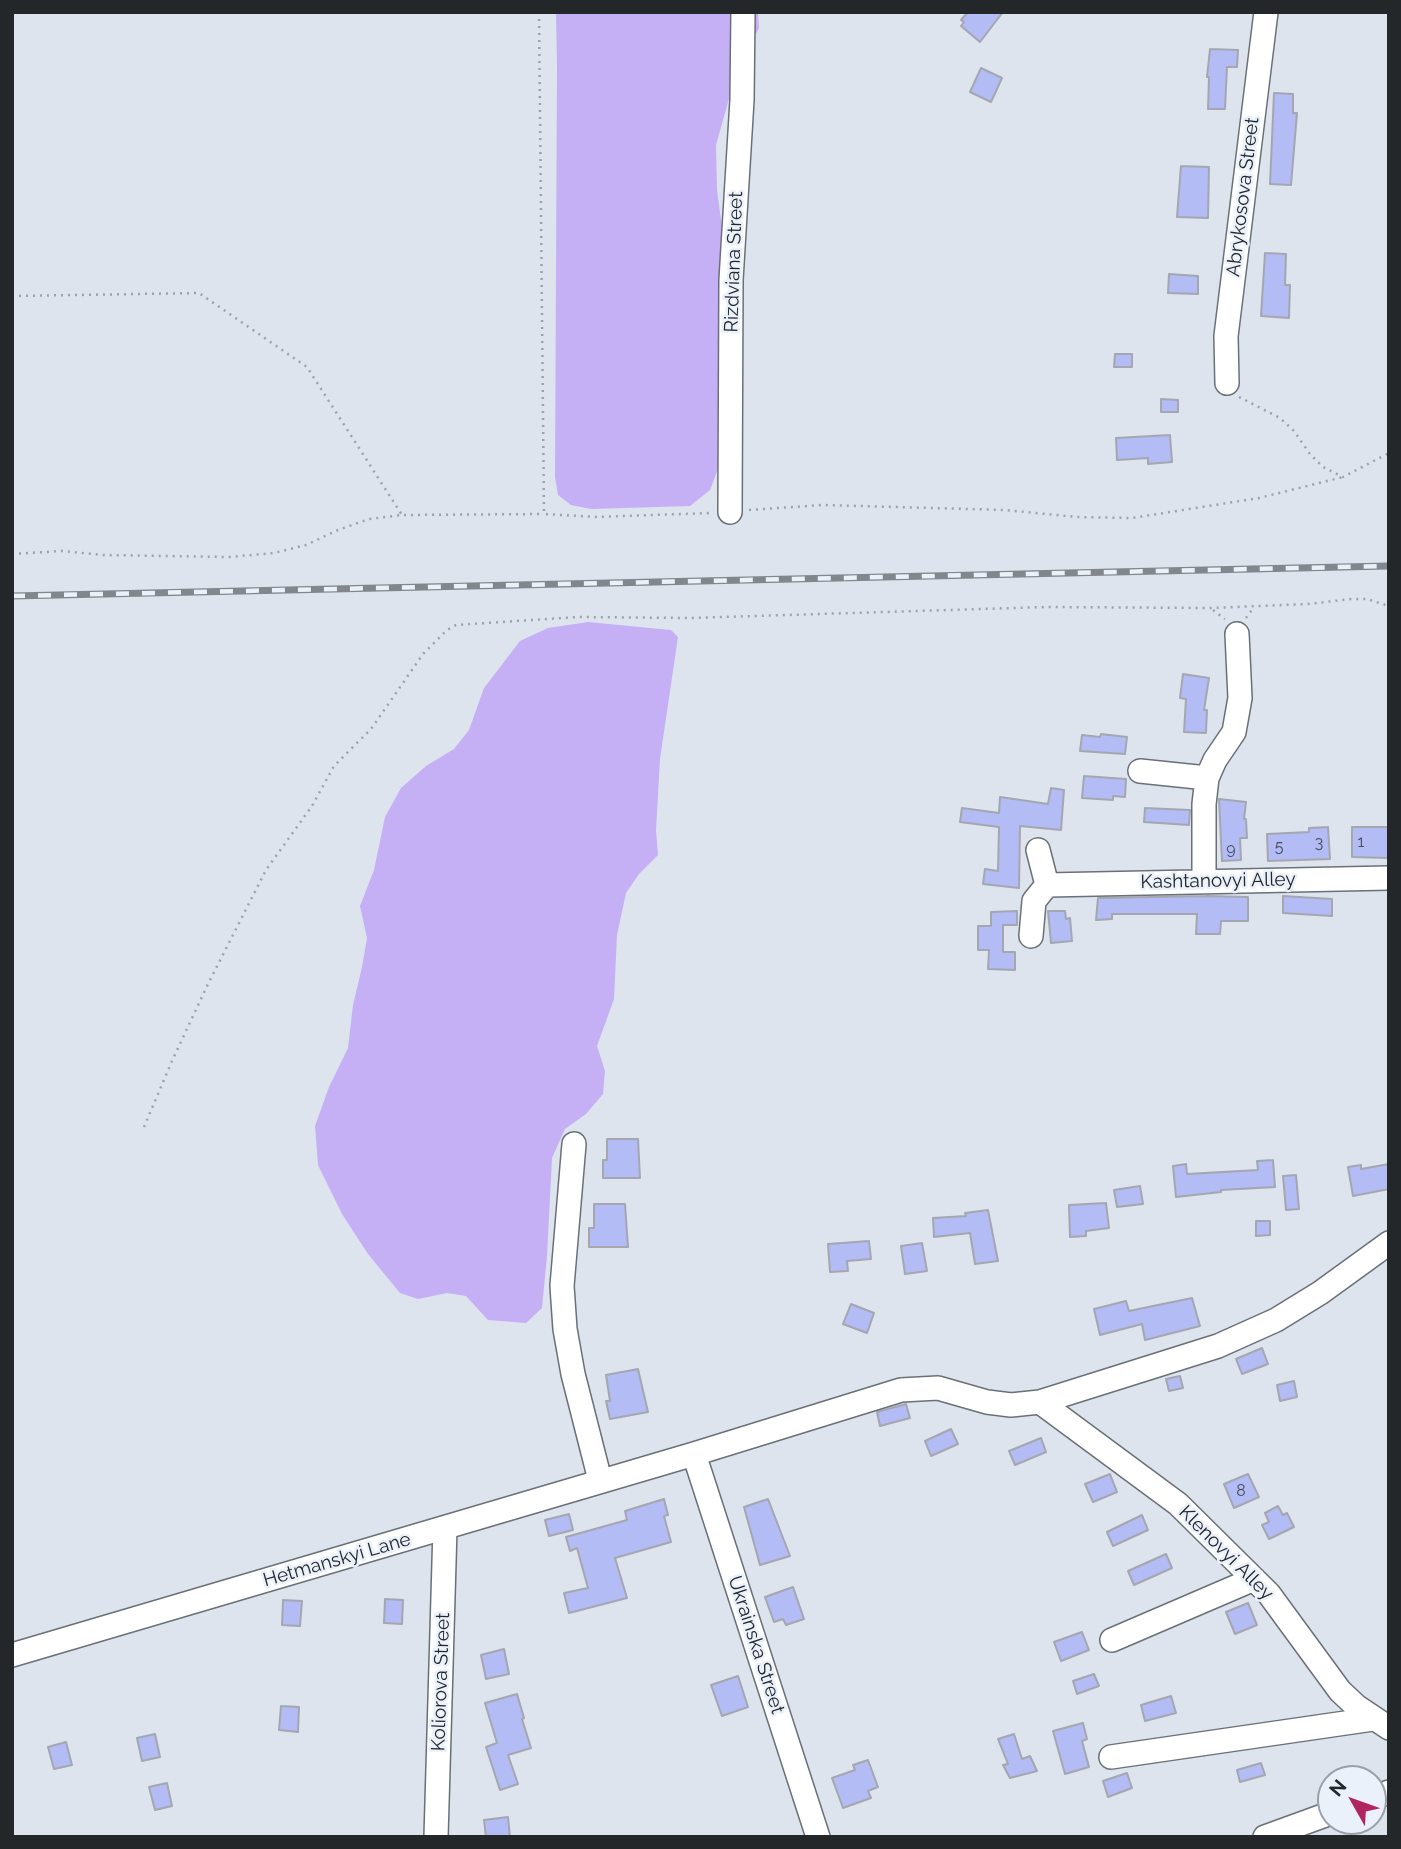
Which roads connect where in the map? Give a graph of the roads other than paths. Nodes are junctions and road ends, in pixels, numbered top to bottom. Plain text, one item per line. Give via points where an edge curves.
1 (743, 12) edge
2 (1266, 12) edge
3 (1227, 383) road end
4 (730, 512) road end
5 (1237, 634) dead end
6 (1140, 771) dead end
7 (1207, 778) junction
8 (1038, 850) dead end
9 (1389, 878) edge
10 (1205, 881) junction
11 (1047, 885) junction
12 (1031, 936) dead end
13 (574, 1144) dead end
14 (1389, 1243) edge
15 (1040, 1402) junction
16 (694, 1454) junction
17 (600, 1480) junction
18 (445, 1528) junction
19 (1254, 1579) junction
20 (1112, 1640) dead end
21 (12, 1655) edge
22 (1381, 1723) edge
23 (1111, 1757) dead end
24 (1317, 1818) edge
25 (436, 1837) edge
26 (818, 1837) edge
27 (1265, 1837) edge

1 - 4 street, Rizdviana Street via 732,280
2 - 3 street, Abrykosova Street via 1226,336
5 - 7 street via 1237,722
6 - 7 street
7 - 10 street
8 - 11 street
9 - 10 street, Kashtanovyi Alley
10 - 11 street, Kashtanovyi Alley
11 - 12 street via 1034,901
13 - 17 street via 562,1286 565,1329
14 - 15 street via 1276,1320 1218,1346
15 - 16 street via 1011,1405 938,1388 901,1390
15 - 19 street, Klenovyi Alley via 1178,1504
16 - 17 street, Hetmanskyi Lane
16 - 26 street, Ukrainska Street
17 - 18 street, Hetmanskyi Lane
18 - 21 street, Hetmanskyi Lane
18 - 25 street, Koliorova Street
19 - 20 street
19 - 22 street, Klenovyi Alley via 1340,1691
22 - 23 street
24 - 27 street

